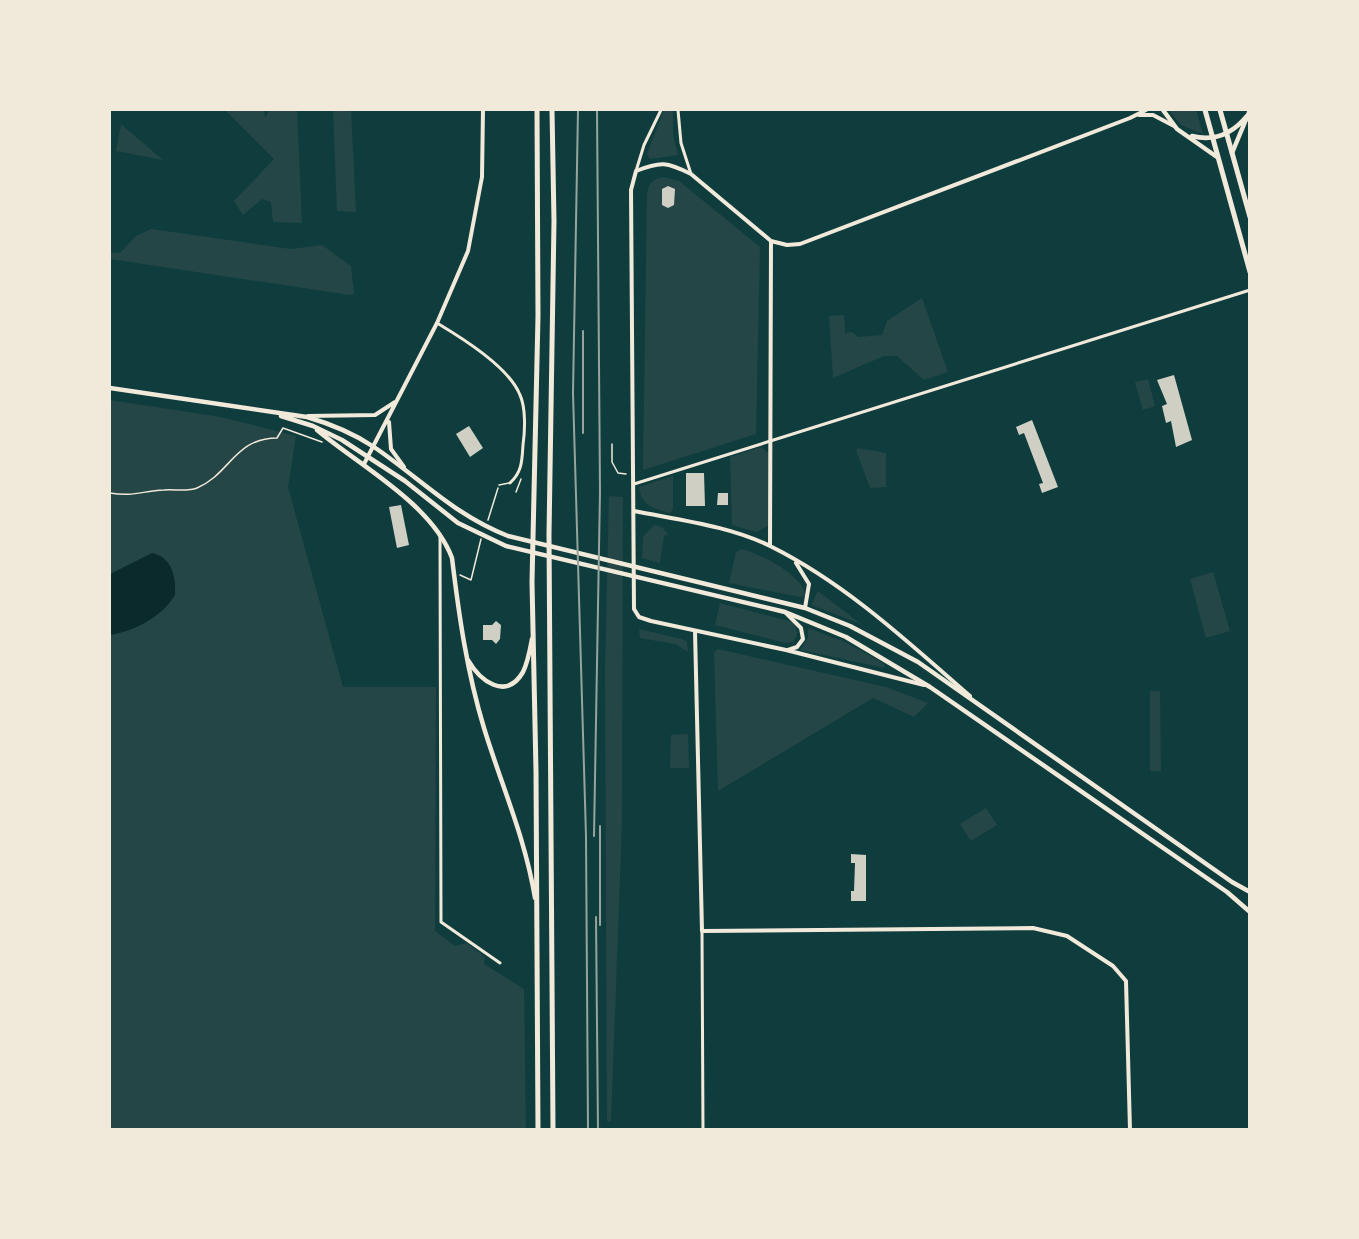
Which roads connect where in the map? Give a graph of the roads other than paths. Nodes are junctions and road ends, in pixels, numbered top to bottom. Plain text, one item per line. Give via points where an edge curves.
1 (483, 110) edge
2 (537, 110) edge
3 (552, 110) edge
4 (661, 110) edge
5 (678, 110) edge
6 (1146, 110) edge
7 (1163, 110) edge
8 (1205, 110) edge
9 (1220, 110) edge
10 (1248, 113) edge
11 (1136, 116) junction
12 (1177, 129) junction
13 (1183, 133) junction
14 (1227, 133) junction
15 (1213, 138) junction
16 (1232, 153) junction
17 (1217, 157) junction
18 (636, 171) junction
19 (691, 174) junction
20 (1250, 217) edge
21 (771, 241) junction
22 (1250, 272) edge
23 (1250, 290) edge
24 (437, 323) junction
25 (110, 388) edge
26 (400, 398) junction
27 (273, 413) junction
28 (307, 417) junction
29 (389, 419) junction
30 (312, 426) junction
31 (771, 440) junction
32 (373, 447) junction
33 (368, 456) junction
34 (364, 464) junction
35 (410, 474) junction
36 (510, 483) joint
37 (634, 484) junction
38 (499, 485) road end
39 (634, 511) junction
40 (440, 532) junction
41 (770, 546) junction
42 (795, 560) junction
43 (805, 608) junction
44 (785, 612) junction
45 (695, 631) junction
46 (533, 637) junction
47 (786, 650) junction
48 (466, 656) junction
49 (930, 687) junction
50 (977, 703) junction
51 (1250, 892) edge
52 (536, 907) junction
53 (1250, 912) edge
54 (702, 931) junction
55 (500, 963) dead end
56 (538, 1130) edge
57 (553, 1130) edge
58 (703, 1130) edge
59 (1130, 1130) edge

1 - 24 street via 483,177 474,232
2 - 46 main road via 539,243
3 - 57 main road via 549,535
4 - 18 street
5 - 19 street via 681,142
6 - 11 street
7 - 12 main road
8 - 15 main road
9 - 14 main road
10 - 14 main road
10 - 16 main road
11 - 12 street via 1153,115
11 - 21 street via 800,244
12 - 13 main road
13 - 15 main road
13 - 17 main road
14 - 15 main road
14 - 16 main road
15 - 17 main road
16 - 20 main road
17 - 22 main road
18 - 19 street via 664,163
18 - 37 street via 632,190
19 - 21 street
21 - 31 street
23 - 31 street
24 - 26 street
24 - 36 street via 496,365 521,396 521,467
25 - 27 main road
26 - 28 street via 375,415
26 - 29 street
27 - 28 main road
27 - 30 main road
28 - 32 main road via 337,426
29 - 32 street
29 - 35 street via 391,449
30 - 33 main road
30 - 34 main road
31 - 37 street
31 - 41 street
32 - 33 street
32 - 35 main road
33 - 34 street
33 - 44 main road via 458,523 506,546
34 - 40 main road
35 - 43 main road via 463,515 508,536
36 - 38 lane
37 - 39 street
39 - 41 street via 720,530
39 - 45 street via 634,609 639,617
40 - 48 main road via 452,558
40 - 55 street via 441,922
41 - 42 street
42 - 43 street via 809,584
42 - 50 street via 874,612
43 - 50 main road via 850,626 918,662
44 - 47 street via 801,628 803,639 797,647
44 - 49 main road via 846,637
45 - 47 street
45 - 54 street
46 - 48 main road via 522,673 506,685 484,682
46 - 52 main road
47 - 49 street
48 - 52 main road via 485,732 526,850
49 - 53 main road via 1227,892
50 - 51 main road
52 - 56 main road
54 - 58 street
54 - 59 street via 1033,928 1067,936 1119,971 1127,987

